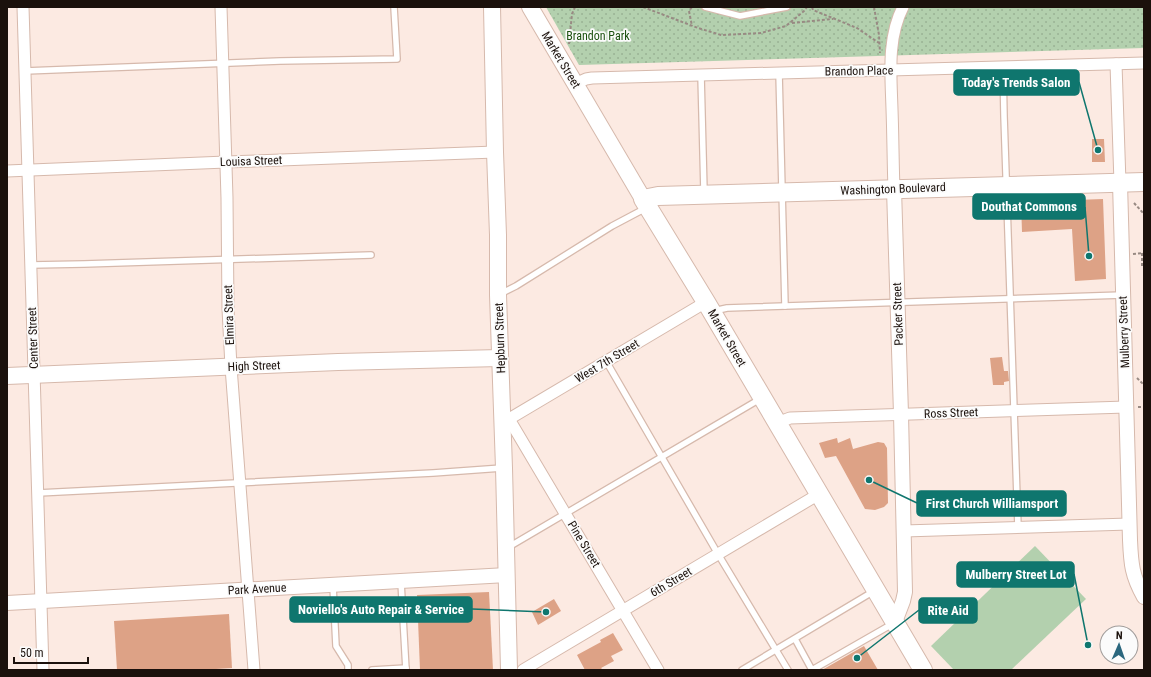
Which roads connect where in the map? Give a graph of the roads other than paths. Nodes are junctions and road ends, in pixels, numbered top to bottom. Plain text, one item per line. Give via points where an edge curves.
1 (23, 7) edge
2 (221, 7) edge
3 (394, 7) edge
4 (492, 7) edge
5 (530, 7) edge
6 (706, 7) edge
7 (787, 7) edge
8 (903, 7) edge
9 (1144, 63) edge
10 (223, 64) junction
11 (1116, 64) junction
12 (1003, 67) junction
13 (891, 70) junction
14 (25, 71) junction
15 (779, 73) junction
16 (701, 74) junction
17 (575, 84) junction
18 (495, 152) junction
19 (226, 162) junction
20 (7, 171) edge
21 (28, 171) junction
22 (1144, 182) edge
23 (1120, 183) junction
24 (1007, 186) junction
25 (894, 189) junction
26 (783, 192) junction
27 (704, 194) junction
28 (646, 203) junction
29 (371, 255) dead end
30 (228, 260) junction
31 (31, 265) junction
32 (498, 295) junction
33 (1123, 295) junction
34 (1011, 299) junction
35 (897, 303) junction
36 (785, 306) junction
37 (709, 308) junction
38 (500, 358) junction
39 (606, 362) junction
40 (231, 367) junction
41 (34, 375) junction
42 (7, 376) edge
43 (762, 398) junction
44 (1131, 407) junction
45 (1013, 411) junction
46 (901, 414) junction
47 (506, 419) junction
48 (777, 423) junction
49 (662, 457) junction
50 (504, 468) junction
51 (240, 483) junction
52 (38, 493) junction
53 (818, 494) junction
54 (565, 514) junction
55 (1129, 524) junction
56 (1018, 527) junction
57 (904, 531) junction
58 (506, 549) junction
59 (718, 554) junction
60 (507, 575) junction
61 (401, 581) junction
62 (333, 585) junction
63 (248, 590) junction
64 (876, 590) junction
65 (1144, 597) edge
66 (41, 602) junction
67 (7, 603) edge
68 (623, 610) junction
69 (895, 622) junction
70 (795, 639) junction
71 (776, 650) junction
72 (406, 669) edge
73 (526, 669) edge
74 (43, 670) edge
75 (254, 670) edge
76 (348, 670) edge
77 (372, 670) edge
78 (509, 670) edge
79 (658, 670) edge
80 (742, 670) edge
81 (788, 670) edge
82 (812, 670) edge
83 (923, 670) edge

1 - 14 street, Center Street
2 - 10 street, Elmira Street
3 - 10 lane via 397,59
4 - 18 main road, Hepburn Street
5 - 17 main road, Market Street
6 - 7 lane via 740,16
8 - 13 street, Packer Street via 891,45
9 - 11 street, Brandon Place
10 - 14 lane
10 - 19 street, Elmira Street
11 - 12 street, Brandon Place
11 - 23 street, Mulberry Street
12 - 13 street, Brandon Place
12 - 24 lane
13 - 15 street, Brandon Place
13 - 25 street, Packer Street
14 - 21 street, Center Street
15 - 16 street, Brandon Place
15 - 26 lane
16 - 17 street, Brandon Place via 592,78
16 - 27 lane
17 - 28 main road, Market Street
18 - 19 street, Louisa Street
18 - 32 main road, Hepburn Street
19 - 21 street, Louisa Street
19 - 30 street, Elmira Street
20 - 21 street, Louisa Street
21 - 31 street, Center Street
22 - 23 main road, Washington Boulevard
23 - 24 main road, Washington Boulevard
23 - 33 street, Mulberry Street
24 - 25 main road, Washington Boulevard
24 - 34 lane
25 - 26 main road, Washington Boulevard
25 - 35 street, Packer Street
26 - 27 main road, Washington Boulevard
26 - 36 lane
27 - 28 main road, Washington Boulevard via 658,196
28 - 32 lane
28 - 37 main road, Market Street
29 - 30 lane
30 - 31 lane
30 - 40 street, Elmira Street
31 - 41 street, Center Street
32 - 38 main road, Hepburn Street
33 - 34 lane
33 - 44 street, Mulberry Street
34 - 35 lane
34 - 45 lane
35 - 36 lane
35 - 46 street, Packer Street
36 - 37 lane via 718,310
37 - 39 street, West 7th Street
37 - 43 main road, Market Street
38 - 40 main road, High Street
38 - 47 main road, Hepburn Street
39 - 47 street, West 7th Street
39 - 49 lane
40 - 41 main road, High Street
40 - 51 street, Elmira Street
41 - 42 main road, High Street
41 - 52 street, Center Street
43 - 48 main road, Market Street
43 - 49 lane
44 - 45 street, Ross Street
44 - 55 street, Mulberry Street
45 - 46 street, Ross Street
45 - 56 lane
46 - 48 street, Ross Street via 790,418
46 - 57 street, Packer Street
47 - 50 main road, Hepburn Street
47 - 54 street, Pine Street
48 - 53 main road, Market Street
49 - 54 lane
49 - 59 lane
50 - 51 lane
50 - 58 main road, Hepburn Street
51 - 52 lane
51 - 63 street, Elmira Street
52 - 66 street, Center Street
53 - 59 street, 6th Street
53 - 64 main road, Market Street
54 - 58 lane
54 - 68 street, Pine Street
55 - 56 street
55 - 65 street, Mulberry Street via 1133,570
56 - 57 street
57 - 69 street, Packer Street via 905,592
58 - 60 main road, Hepburn Street
59 - 68 street, 6th Street
59 - 71 lane
60 - 61 street, Park Avenue
60 - 78 main road, Hepburn Street
61 - 62 street, Park Avenue
61 - 72 lane
62 - 63 street, Park Avenue
62 - 76 lane via 336,646 348,665
63 - 66 street, Park Avenue
63 - 75 street, Elmira Street
64 - 69 main road, Market Street
64 - 70 lane
66 - 67 street, Park Avenue
66 - 74 street, Center Street
68 - 73 street, 6th Street
68 - 79 street, Pine Street
69 - 82 lane
69 - 83 main road, Market Street
70 - 71 lane
70 - 82 lane
71 - 80 lane
71 - 81 lane
72 - 77 lane

